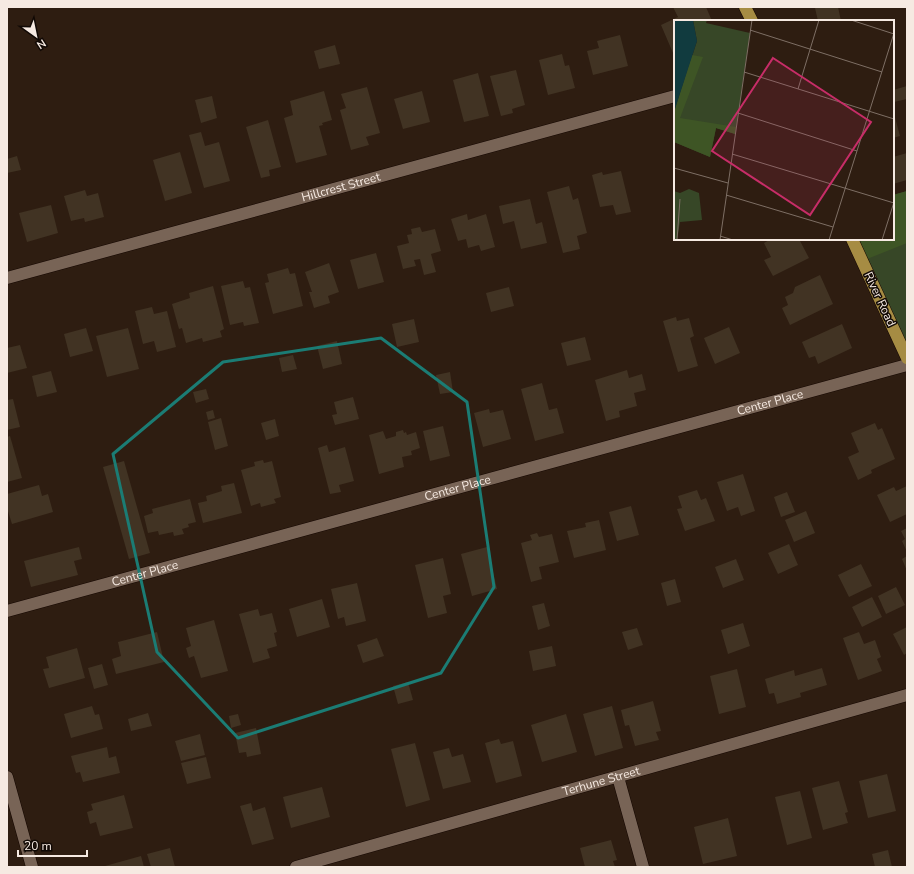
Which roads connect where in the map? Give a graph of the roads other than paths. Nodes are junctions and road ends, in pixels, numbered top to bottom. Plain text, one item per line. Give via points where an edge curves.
1 (746, 7) edge
2 (752, 20) edge
3 (674, 96) edge
4 (852, 240) edge
5 (7, 278) edge
6 (907, 358) edge
7 (907, 365) edge
8 (7, 611) edge
9 (907, 695) edge
10 (7, 777) edge
11 (618, 777) junction
12 (32, 867) edge
13 (296, 867) edge
14 (643, 867) edge

1 - 2 main road
3 - 5 street, Hillcrest Street
4 - 6 main road, River Road
7 - 8 street, Center Place
9 - 11 street, Terhune Street
10 - 12 street
11 - 13 street, Terhune Street
11 - 14 street

